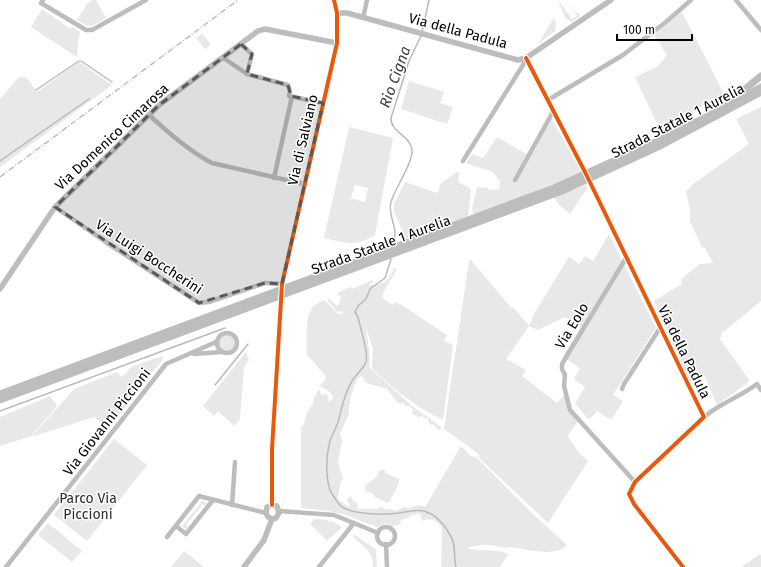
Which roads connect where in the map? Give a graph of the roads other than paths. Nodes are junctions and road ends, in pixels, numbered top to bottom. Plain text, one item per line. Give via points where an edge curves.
1 (146, 0) edge
2 (334, 0) edge
3 (367, 0) edge
4 (611, 0) edge
5 (691, 0) edge
6 (736, 0) edge
7 (42, 1) edge
8 (337, 13) junction
9 (363, 18) junction
10 (761, 30) edge
11 (337, 43) junction
12 (241, 44) junction
13 (526, 58) junction
14 (225, 59) dead end
15 (247, 74) junction
16 (761, 76) edge
17 (761, 87) edge
18 (761, 92) edge
19 (292, 96) junction
20 (761, 96) edge
21 (548, 100) junction
22 (323, 103) junction
23 (739, 105) junction
24 (554, 110) junction
25 (717, 111) junction
26 (149, 114) junction
27 (463, 161) dead end
28 (585, 172) dead end
29 (596, 173) junction
30 (274, 178) junction
31 (515, 180) dead end
32 (590, 183) dead end
33 (304, 184) junction
34 (55, 207) junction
35 (626, 258) junction
36 (282, 284) joint
37 (0, 288) edge
38 (276, 296) junction
39 (660, 328) junction
40 (216, 342) junction
41 (221, 352) junction
42 (186, 356) junction
43 (622, 389) dead end
44 (761, 390) edge
45 (0, 394) edge
46 (0, 400) edge
47 (704, 417) junction
48 (235, 462) dead end
49 (636, 482) junction
50 (213, 500) junction
51 (232, 504) junction
52 (272, 505) junction
53 (279, 511) junction
54 (266, 513) junction
55 (272, 519) junction
56 (354, 523) junction
57 (176, 526) junction
58 (378, 533) junction
59 (167, 537) dead end
60 (386, 544) junction
61 (6, 567) edge
62 (244, 567) edge
63 (319, 567) edge
64 (387, 567) edge
65 (683, 567) edge

1 - 7 street via 92,30 86,30
2 - 8 street, Via di Salviano
3 - 9 street
4 - 13 street
5 - 21 street via 623,55
6 - 10 street
8 - 9 street, Via della Padula
8 - 11 street, Via di Salviano
9 - 13 street, Via della Padula via 518,60
11 - 12 street, Via Domenico Cimarosa via 264,29
11 - 22 street, Via di Salviano
12 - 15 street via 252,54
12 - 26 street, Via Domenico Cimarosa
13 - 21 street
13 - 27 street
14 - 15 street
15 - 19 street via 288,85 289,96
16 - 25 highway
17 - 25 highway, Strada Statale 1 Aurelia
18 - 23 highway, Strada Statale 1 Aurelia
19 - 22 street
19 - 30 street
20 - 23 highway
21 - 24 street
22 - 33 street, Via di Salviano
23 - 29 highway, Strada Statale 1 Aurelia via 668,142
24 - 28 street
24 - 31 street
25 - 29 highway, Strada Statale 1 Aurelia
26 - 30 street via 184,145 207,161
26 - 34 street, Via Domenico Cimarosa
29 - 38 highway, Strada Statale 1 Aurelia
30 - 33 street
32 - 35 street, Via della Padula
33 - 36 street, Via di Salviano
34 - 36 street, Via Luigi Boccherini via 199,303 265,283
34 - 37 street, Via Domenico Cimarosa
35 - 39 street, Via della Padula
35 - 49 street, Via Eolo via 562,364 562,369 570,410
38 - 45 highway, Strada Statale 1 Aurelia
38 - 46 highway, Strada Statale 1 Aurelia
38 - 52 street
39 - 43 street
39 - 47 street, Via della Padula
40 - 41 street
40 - 41 street via 219,336 225,333 236,338 237,345 234,351
40 - 42 street, Via Giovanni Piccioni
41 - 42 street, Via Giovanni Piccioni
42 - 61 street, Via Giovanni Piccioni via 166,364
44 - 47 street via 757,384
47 - 49 street, Via della Padula
48 - 51 street
49 - 65 street via 630,490 634,504
50 - 51 street
50 - 57 street via 199,496
50 - 57 street via 186,534
51 - 54 street
52 - 53 street via 277,506
52 - 54 street via 267,507
53 - 55 street via 278,516
53 - 56 street via 328,514
54 - 55 street
55 - 62 street via 264,540
56 - 58 street
56 - 63 street
57 - 59 street
58 - 60 street via 379,541
58 - 60 street via 384,527 393,531 393,541
60 - 64 street

